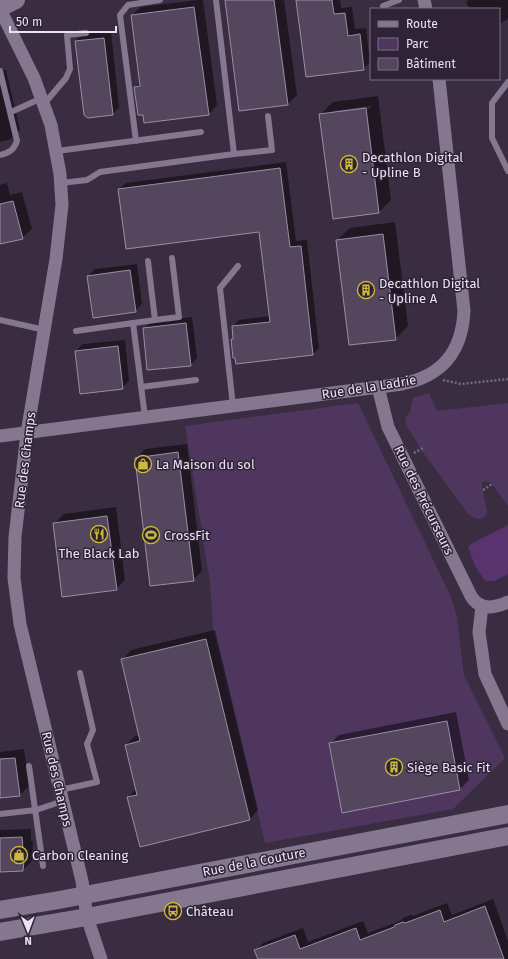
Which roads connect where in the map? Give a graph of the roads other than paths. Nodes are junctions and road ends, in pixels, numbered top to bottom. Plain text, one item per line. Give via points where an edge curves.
1 (16, 0) edge
2 (160, 0) edge
3 (216, 0) edge
4 (399, 0) edge
5 (382, 5) edge
6 (0, 8) edge
7 (86, 33) dead end
8 (0, 71) edge
9 (439, 80) edge
10 (508, 82) edge
11 (43, 101) junction
12 (11, 112) junction
13 (268, 116) dead end
14 (201, 132) dead end
15 (136, 141) junction
16 (57, 151) junction
17 (234, 154) junction
18 (0, 155) edge
19 (508, 171) edge
20 (61, 183) junction
21 (172, 258) dead end
22 (148, 261) dead end
23 (238, 266) dead end
24 (0, 320) edge
25 (155, 320) junction
26 (133, 323) junction
27 (44, 330) junction
28 (76, 331) dead end
29 (196, 380) dead end
30 (142, 387) junction
31 (378, 387) junction
32 (233, 406) junction
33 (145, 417) junction
34 (27, 433) junction
35 (0, 436) edge
36 (508, 602) edge
37 (482, 606) junction
38 (80, 673) dead end
39 (508, 724) edge
40 (29, 766) dead end
41 (61, 795) junction
42 (36, 810) junction
43 (0, 814) edge
44 (508, 814) edge
45 (508, 836) edge
46 (43, 866) dead end
47 (84, 895) junction
48 (0, 910) edge
49 (87, 917) junction
50 (0, 932) edge
51 (101, 959) edge

1 - 6 street
2 - 15 lane via 128,4 120,15
3 - 17 lane
4 - 5 lane
6 - 11 street, Rue des Champs
7 - 11 lane via 67,35 70,69 66,78
8 - 12 lane
9 - 31 street, Rue de la Ladrie via 464,324 449,359 439,369 416,381
10 - 19 lane via 492,103 492,138
11 - 12 lane
11 - 16 street, Rue des Champs
12 - 18 lane via 17,141 8,153
13 - 17 lane via 272,150
14 - 15 lane
15 - 16 lane
16 - 20 street, Rue des Champs
17 - 20 lane via 100,172 87,180
20 - 27 street, Rue des Champs via 59,238
21 - 25 lane via 179,317
22 - 25 lane
23 - 32 lane via 220,288
24 - 27 lane
25 - 26 lane
26 - 28 lane
26 - 30 lane
27 - 34 street, Rue des Champs
29 - 30 lane
30 - 33 lane
31 - 32 street, Rue de la Ladrie
31 - 37 street, Rue des Précurseurs via 388,427 471,596
32 - 33 street, Rue de la Ladrie
33 - 34 street, Rue de la Ladrie
34 - 35 street, Rue de la Ladrie
34 - 41 street, Rue des Champs via 15,537 15,588 20,624
36 - 37 street via 492,607
37 - 39 street via 479,632 486,674
38 - 41 lane via 94,730 87,744 97,782
40 - 42 lane
41 - 42 lane
41 - 47 street, Rue des Champs
42 - 43 lane
42 - 46 lane
44 - 47 street, Rue de la Couture
45 - 49 street, Rue de la Couture
47 - 48 street, Rue de la Couture
47 - 49 street, Rue des Champs
49 - 50 street, Rue de la Couture
49 - 51 street, Rue des Champs

